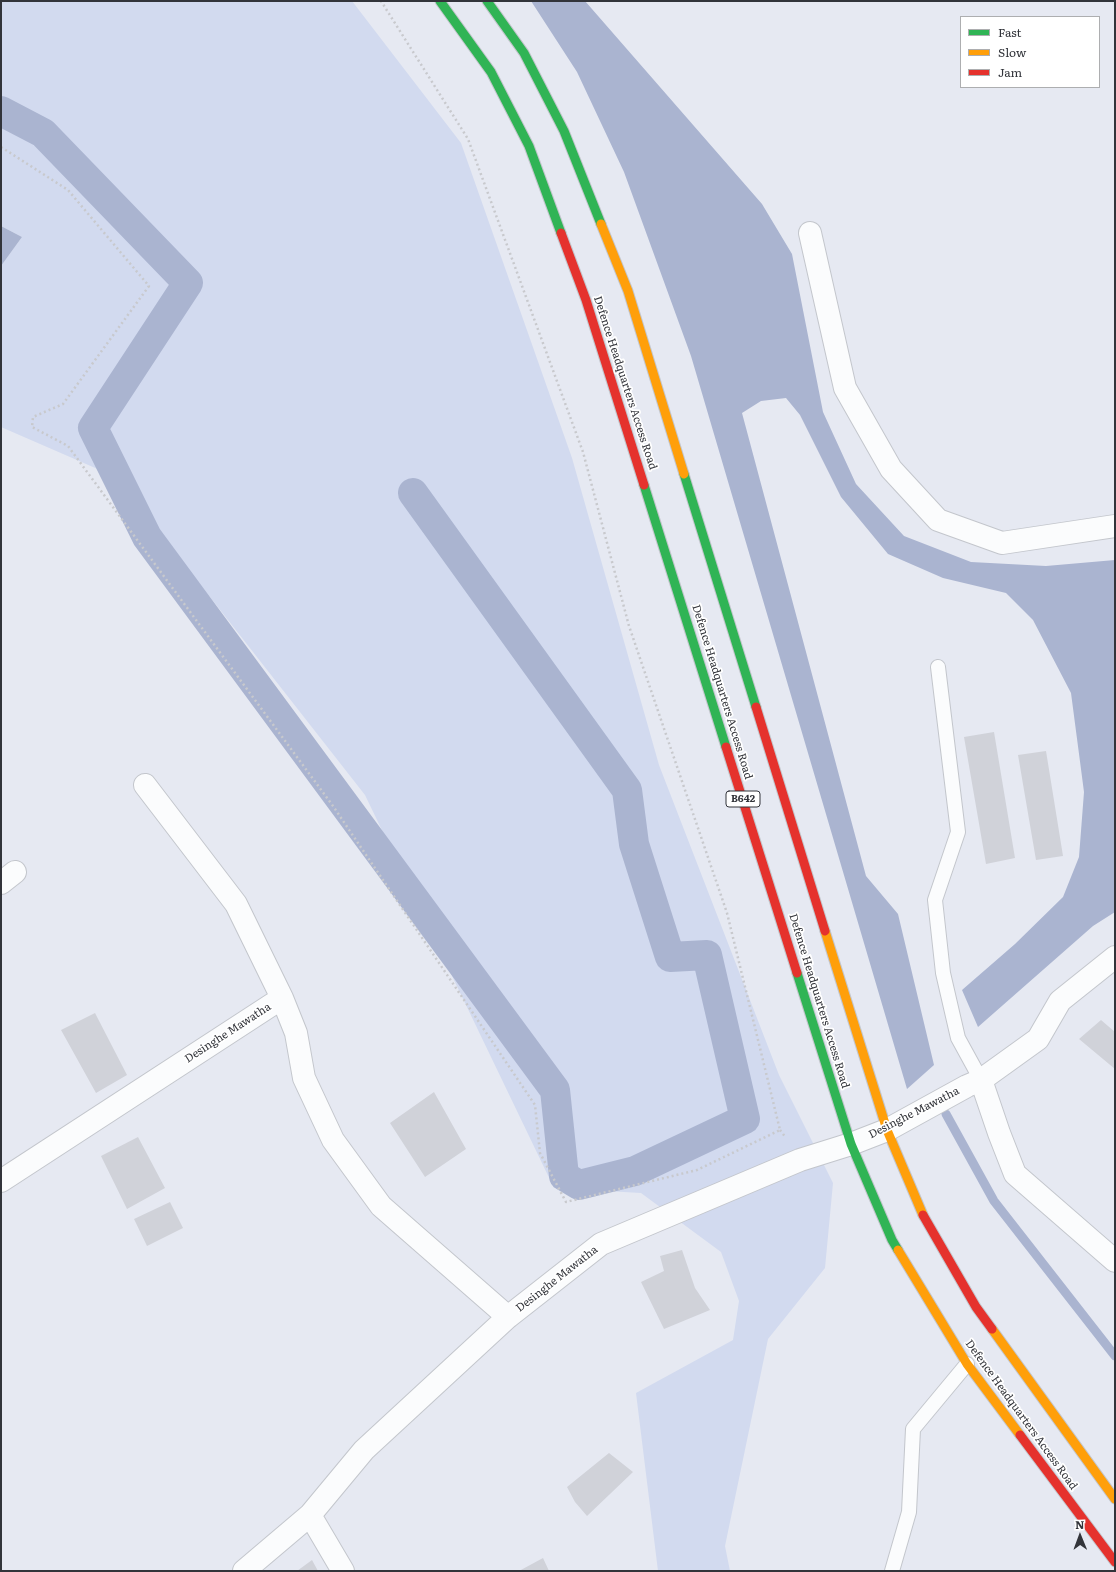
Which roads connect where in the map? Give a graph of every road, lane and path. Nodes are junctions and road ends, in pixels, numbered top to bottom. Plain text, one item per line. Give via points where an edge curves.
1 (381, 1) edge
2 (440, 1) edge
3 (487, 1) edge
4 (1, 147) edge
5 (810, 234) dead end
6 (1115, 526) edge
7 (938, 667) dead end
8 (145, 785) dead end
9 (1115, 957) edge
10 (282, 998) junction
11 (981, 1080) junction
12 (887, 1130) junction
13 (851, 1144) junction
14 (1, 1181) edge
15 (1115, 1262) edge
16 (508, 1317) junction
17 (967, 1364) junction
18 (1115, 1499) edge
19 (310, 1515) junction
20 (1115, 1562) edge
21 (244, 1571) edge
22 (343, 1571) edge
23 (892, 1571) edge

1 - 4 path via 468,139 582,452 629,626 727,913 780,1130 697,1170 566,1202 540,1153 535,1105 333,806 68,446 32,427 33,417 63,404 149,286 68,190
2 - 13 main road, Defence Headquarters Access Road / B642 via 491,72 529,146 586,300
3 - 12 main road via 524,53 564,131 628,291
5 - 6 street via 845,388 891,469 938,520 1002,543
7 - 11 lane via 958,832 935,900 942,966 958,1038
8 - 10 street via 236,904
9 - 11 street, Desinghe Mawatha via 1060,1001 1038,1040
10 - 14 street, Desinghe Mawatha
10 - 16 street, Desinghe Mawatha via 296,1033 304,1078 333,1140 381,1206
11 - 12 street, Desinghe Mawatha
11 - 15 street via 1015,1174
12 - 13 street, Desinghe Mawatha
12 - 18 main road via 926,1223 976,1307
13 - 16 street, Desinghe Mawatha via 800,1160 601,1244
13 - 17 main road, Defence Headquarters Access Road / B642 via 892,1240
16 - 19 street via 364,1450
17 - 20 main road, Defence Headquarters Access Road / B642
17 - 23 lane via 913,1429 909,1512
19 - 21 street
19 - 22 street

